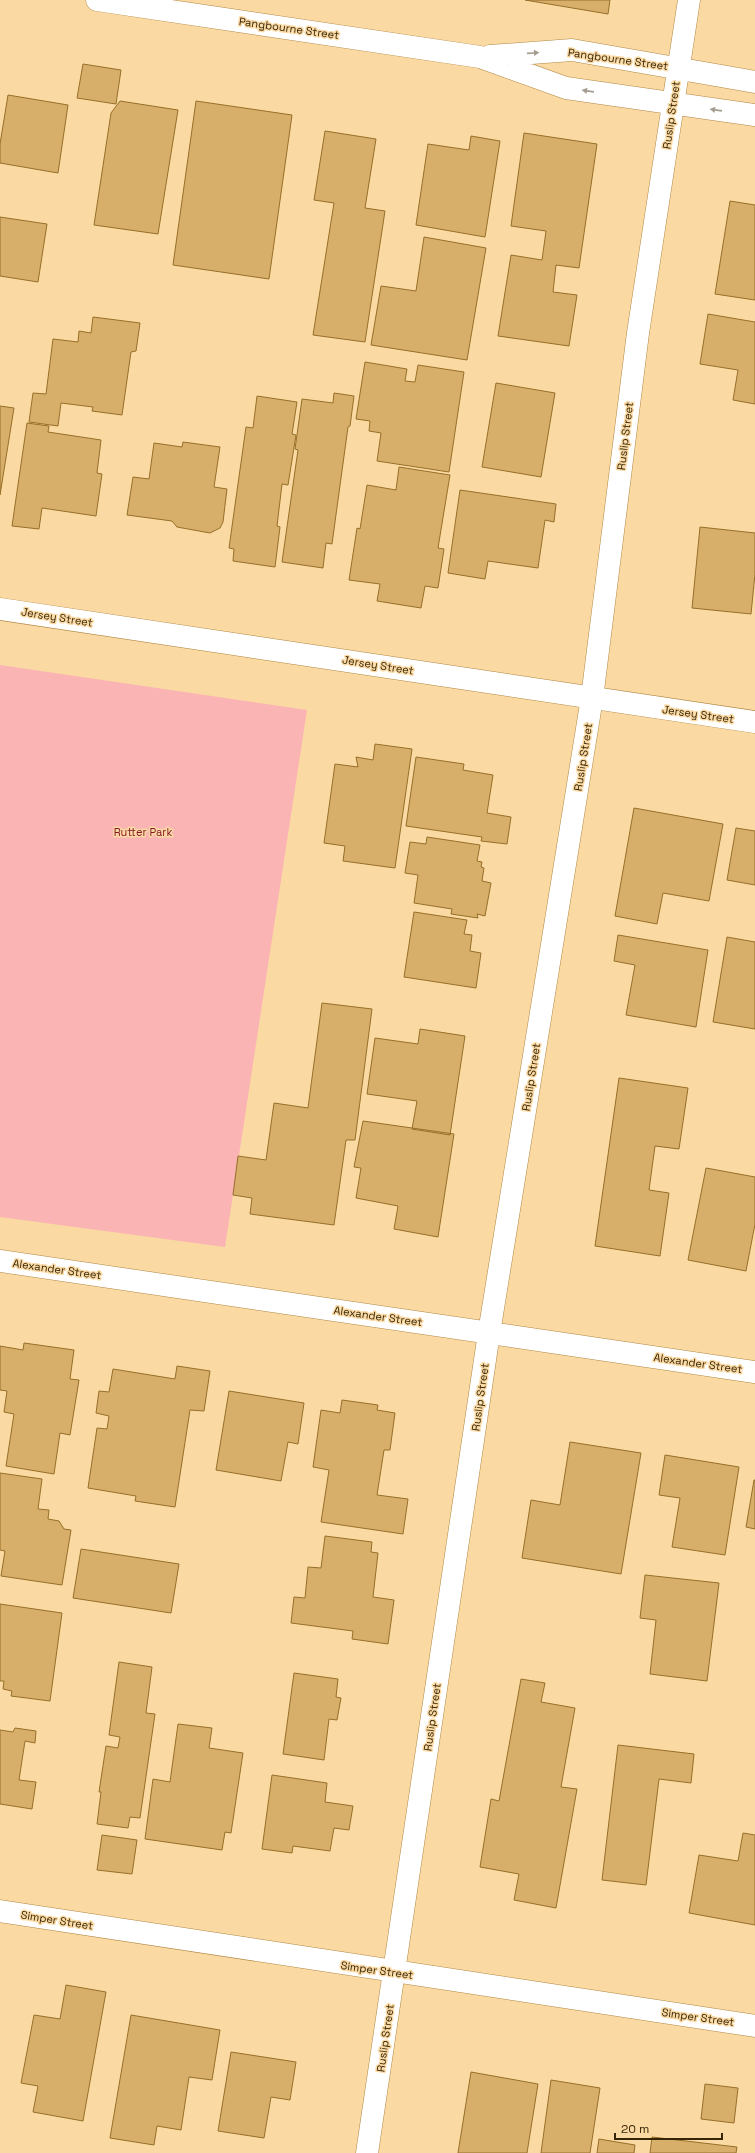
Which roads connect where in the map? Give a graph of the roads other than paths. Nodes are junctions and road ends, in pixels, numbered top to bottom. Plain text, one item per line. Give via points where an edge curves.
1 (98, 0) edge
2 (689, 0) edge
3 (480, 56) junction
4 (678, 68) junction
5 (755, 82) edge
6 (674, 103) junction
7 (755, 115) edge
8 (0, 609) edge
9 (592, 698) junction
10 (755, 722) edge
11 (0, 1261) edge
12 (489, 1333) junction
13 (755, 1372) edge
14 (0, 1911) edge
15 (394, 1972) junction
16 (755, 2026) edge
17 (367, 2153) edge

1 - 3 street, Pangbourne Street
2 - 4 street, Ruslip Street
3 -> 4 street, Pangbourne Street via 572,50
6 -> 3 street, Pangbourne Street via 566,88
4 - 5 street, Pangbourne Street
4 - 6 street, Ruslip Street
7 -> 6 street, Pangbourne Street
6 - 9 street, Ruslip Street via 638,332
8 - 9 street, Jersey Street
9 - 10 street, Jersey Street
9 - 12 street, Ruslip Street
11 - 12 street, Alexander Street
12 - 13 street, Alexander Street
12 - 15 street, Ruslip Street
14 - 15 street, Simper Street
15 - 16 street, Simper Street
15 - 17 street, Ruslip Street

